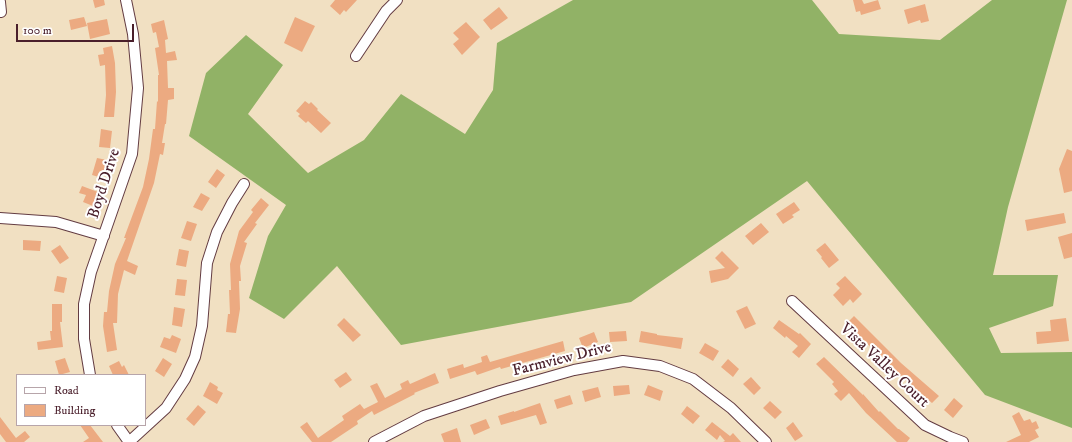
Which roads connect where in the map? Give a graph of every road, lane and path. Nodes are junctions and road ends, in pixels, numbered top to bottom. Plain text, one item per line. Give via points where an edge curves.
1 (126, 0) edge
2 (397, 0) edge
3 (0, 2) edge
4 (0, 12) edge
5 (356, 56) dead end
6 (244, 184) dead end
7 (0, 218) edge
8 (104, 236) junction
9 (792, 301) dead end
10 (90, 374) edge
11 (118, 426) edge
12 (129, 442) edge
13 (374, 442) edge
14 (766, 442) edge
15 (963, 442) edge

1 - 8 street, Boyd Drive via 134,34 138,88 133,147
2 - 5 street via 386,11
3 - 4 street
6 - 12 street via 217,232 207,263 202,326 189,372 166,408
7 - 8 street via 56,222
8 - 10 street, Boyd Drive via 91,272 84,304 84,339
9 - 15 street, Vista Valley Court via 925,425
11 - 12 street
13 - 14 street, Farmview Drive via 424,416 500,391 574,370 623,361 660,366 693,379 731,408

